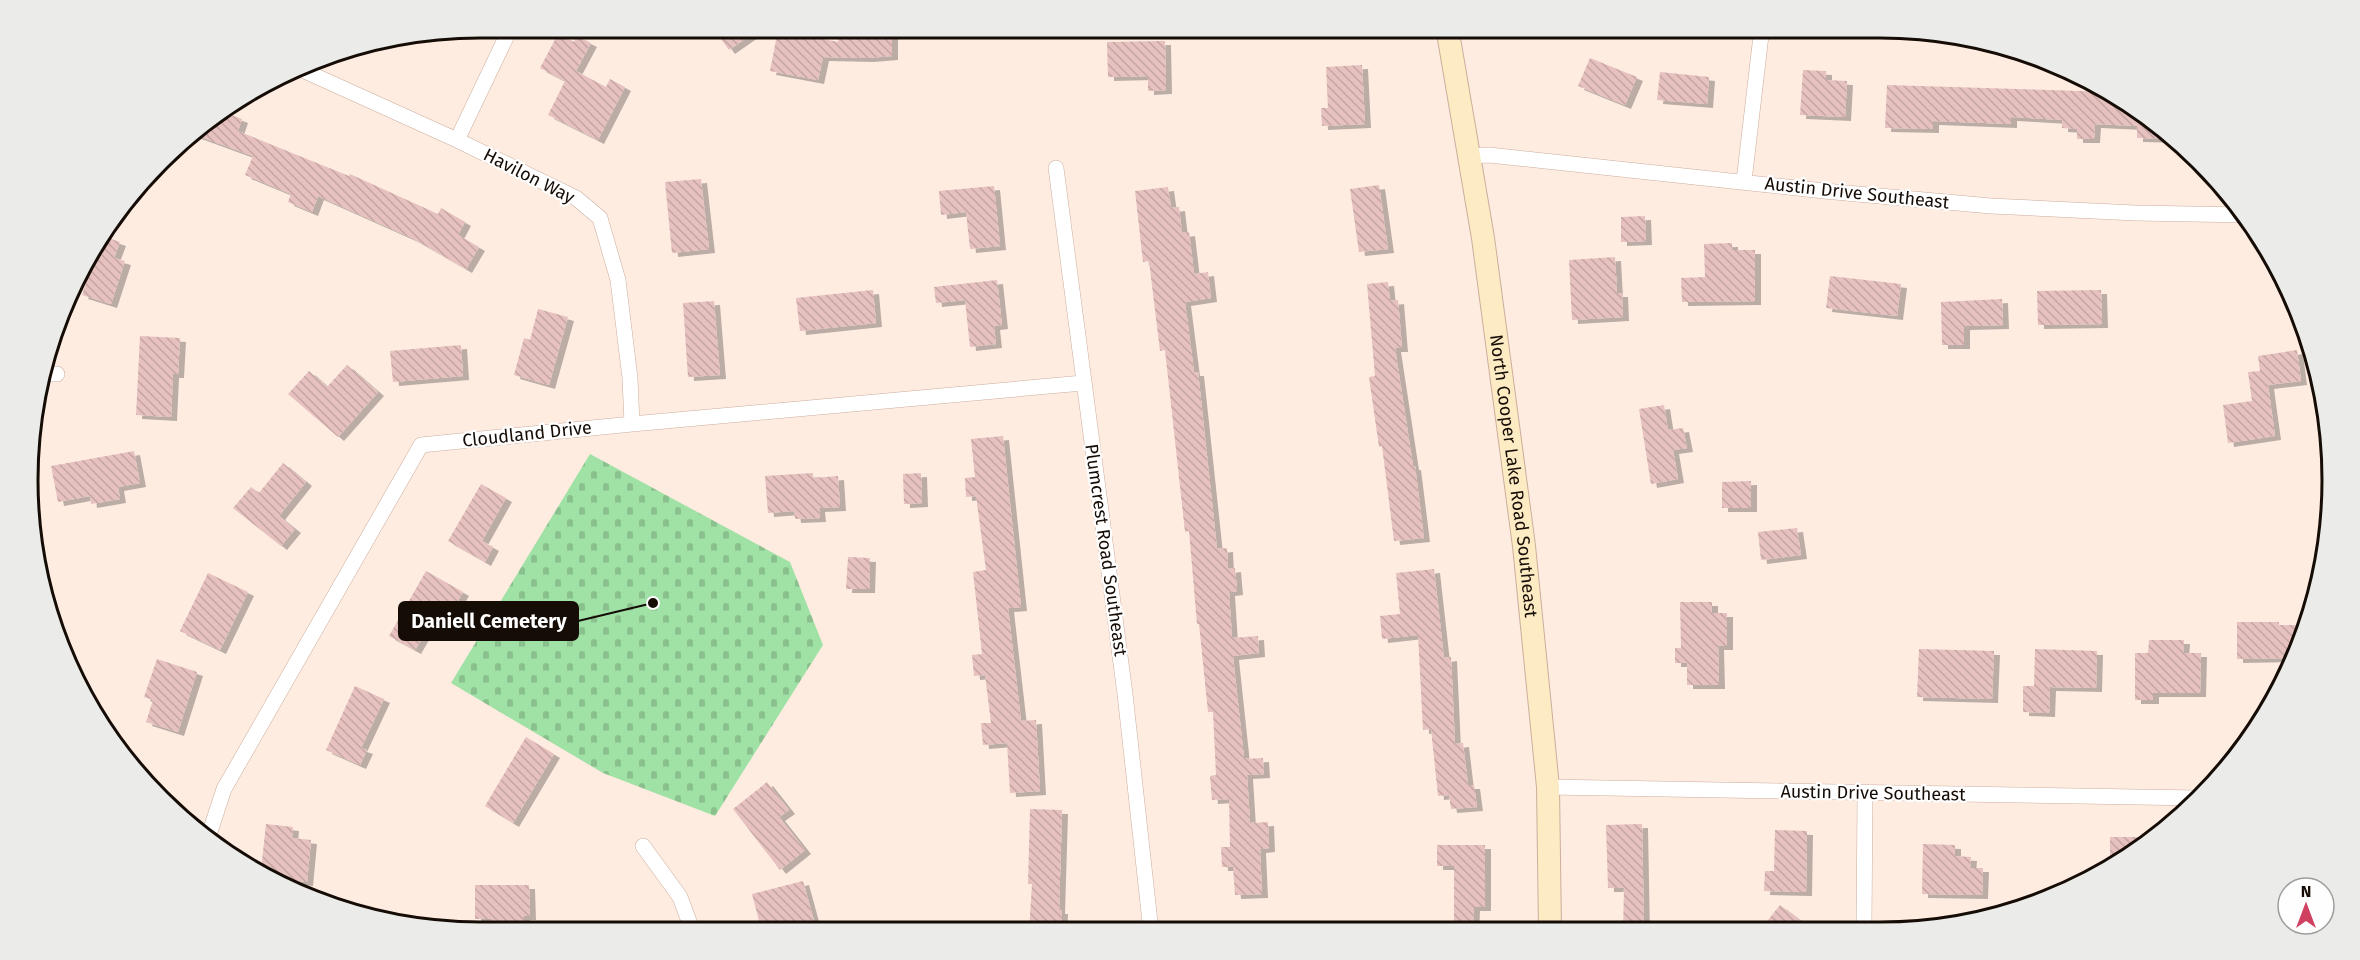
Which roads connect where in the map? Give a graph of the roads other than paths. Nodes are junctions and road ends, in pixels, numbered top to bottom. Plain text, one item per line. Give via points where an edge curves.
1 (506, 38) edge
2 (1449, 38) edge
3 (1761, 38) edge
4 (308, 72) edge
5 (457, 140) junction
6 (1469, 156) junction
7 (1056, 168) dead end
8 (1744, 181) junction
9 (2234, 215) edge
10 (1083, 383) junction
11 (632, 424) junction
12 (1548, 787) junction
13 (1865, 793) junction
14 (2188, 798) edge
15 (210, 831) edge
16 (644, 846) dead end
17 (689, 922) edge
18 (1150, 922) edge
19 (1550, 922) edge
20 (1864, 922) edge

1 - 5 street
2 - 6 street, North Cooper Lake Road Southeast
3 - 8 street
4 - 5 street, Havilon Way
5 - 11 street, Havilon Way via 576,198 600,218 618,280
6 - 8 street, Austin Drive Southeast
6 - 12 street, North Cooper Lake Road Southeast via 1507,406
7 - 10 street, Plumcrest Road Southeast
8 - 9 street, Austin Drive Southeast via 1991,206
10 - 11 street, Cloudland Drive
10 - 18 street, Plumcrest Road Southeast via 1125,694
11 - 15 street, Cloudland Drive via 421,445 224,789
12 - 13 street, Austin Drive Southeast
12 - 19 street, North Cooper Lake Road Southeast
13 - 14 street, Austin Drive Southeast
13 - 20 street
16 - 17 street via 680,897

